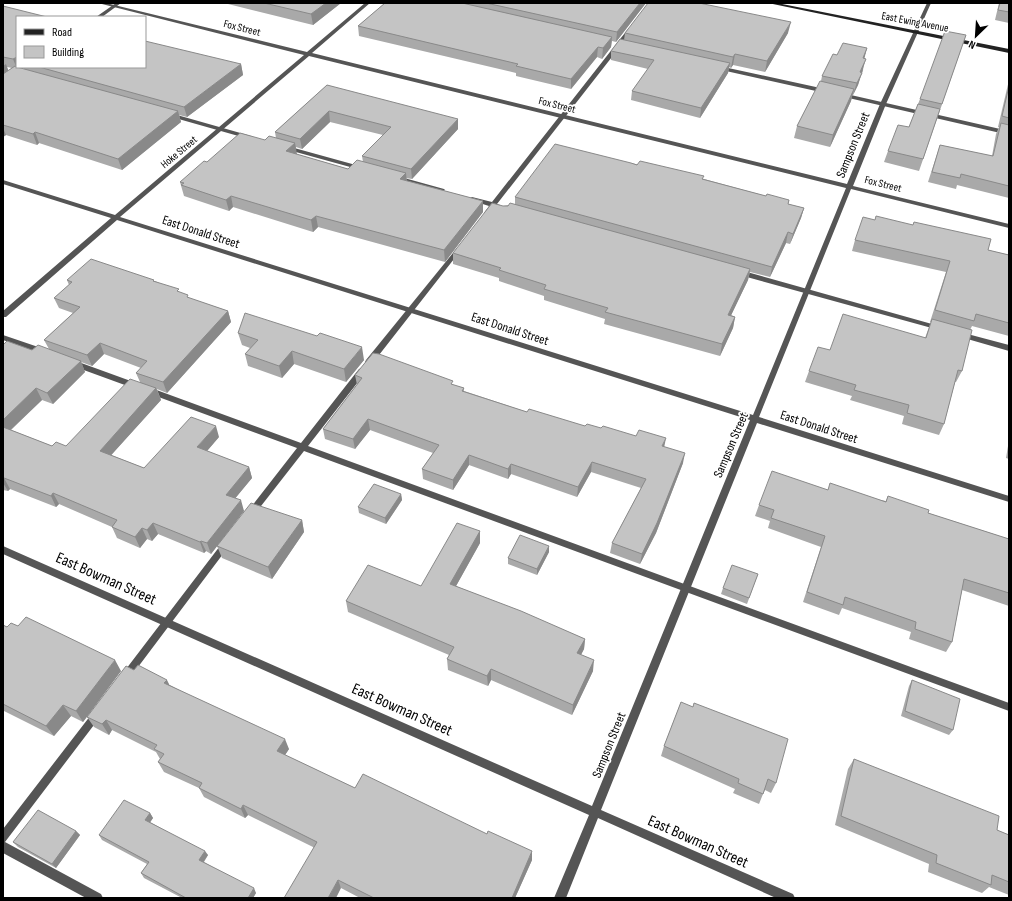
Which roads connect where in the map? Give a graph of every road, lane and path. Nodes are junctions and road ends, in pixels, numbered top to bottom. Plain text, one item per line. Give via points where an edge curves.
1 (100, 3) edge
2 (368, 3) edge
3 (770, 3) edge
4 (928, 3) edge
5 (117, 5) edge
6 (100, 16) edge
7 (637, 21) edge
8 (915, 32) junction
9 (1009, 51) edge
10 (308, 54) junction
11 (709, 65) edge
12 (831, 93) edge
13 (838, 94) edge
14 (882, 104) junction
15 (160, 113) edge
16 (562, 117) junction
17 (220, 129) junction
18 (1009, 133) edge
19 (260, 140) edge
20 (282, 146) edge
21 (365, 169) edge
22 (388, 175) edge
23 (3, 182) edge
24 (850, 186) junction
25 (448, 192) edge
26 (463, 196) edge
27 (493, 204) junction
28 (508, 209) edge
29 (484, 217) edge
30 (117, 218) junction
31 (1009, 226) edge
32 (465, 241) edge
33 (729, 270) edge
34 (807, 291) junction
35 (410, 311) junction
36 (3, 315) edge
37 (948, 330) edge
38 (955, 333) edge
39 (3, 337) edge
40 (1009, 348) edge
41 (49, 354) edge
42 (64, 359) edge
43 (755, 419) junction
44 (302, 447) junction
45 (1009, 500) edge
46 (244, 521) edge
47 (230, 539) edge
48 (3, 550) edge
49 (687, 589) junction
50 (167, 623) junction
51 (121, 683) edge
52 (102, 708) edge
53 (1009, 708) edge
54 (595, 812) junction
55 (3, 838) edge
56 (3, 847) edge
57 (97, 898) edge
58 (560, 898) edge
59 (789, 898) edge

1 - 5 street, Fox Street
2 - 10 street, Hoke Street
3 - 8 street, East Ewing Avenue
4 - 8 street, Sampson Street
5 - 6 street
5 - 10 street, Fox Street
7 - 16 street
8 - 9 street, East Ewing Avenue
8 - 14 street, Sampson Street
10 - 16 street, Fox Street
10 - 17 street, Hoke Street
11 - 12 street
13 - 14 street
14 - 18 street
14 - 24 street, Sampson Street
15 - 17 street
16 - 24 street, Fox Street
16 - 27 street
17 - 19 street
17 - 30 street, Hoke Street
20 - 21 street
22 - 25 street
23 - 30 street, East Donald Street
24 - 31 street, Fox Street
24 - 34 street, Sampson Street
26 - 27 street
27 - 28 street
27 - 29 street
30 - 35 street, East Donald Street
30 - 36 street, Hoke Street
32 - 35 street
33 - 34 street
34 - 37 street
34 - 43 street, Sampson Street
35 - 43 street, East Donald Street
35 - 44 street
38 - 40 street
39 - 41 street
42 - 44 street
43 - 45 street, East Donald Street
43 - 49 street, Sampson Street
44 - 46 street
44 - 49 street
47 - 50 street
48 - 50 street, East Bowman Street
49 - 53 street
49 - 54 street, Sampson Street
50 - 51 street
50 - 54 street, East Bowman Street
52 - 55 street
54 - 58 street, Sampson Street
54 - 59 street, East Bowman Street
56 - 57 street

